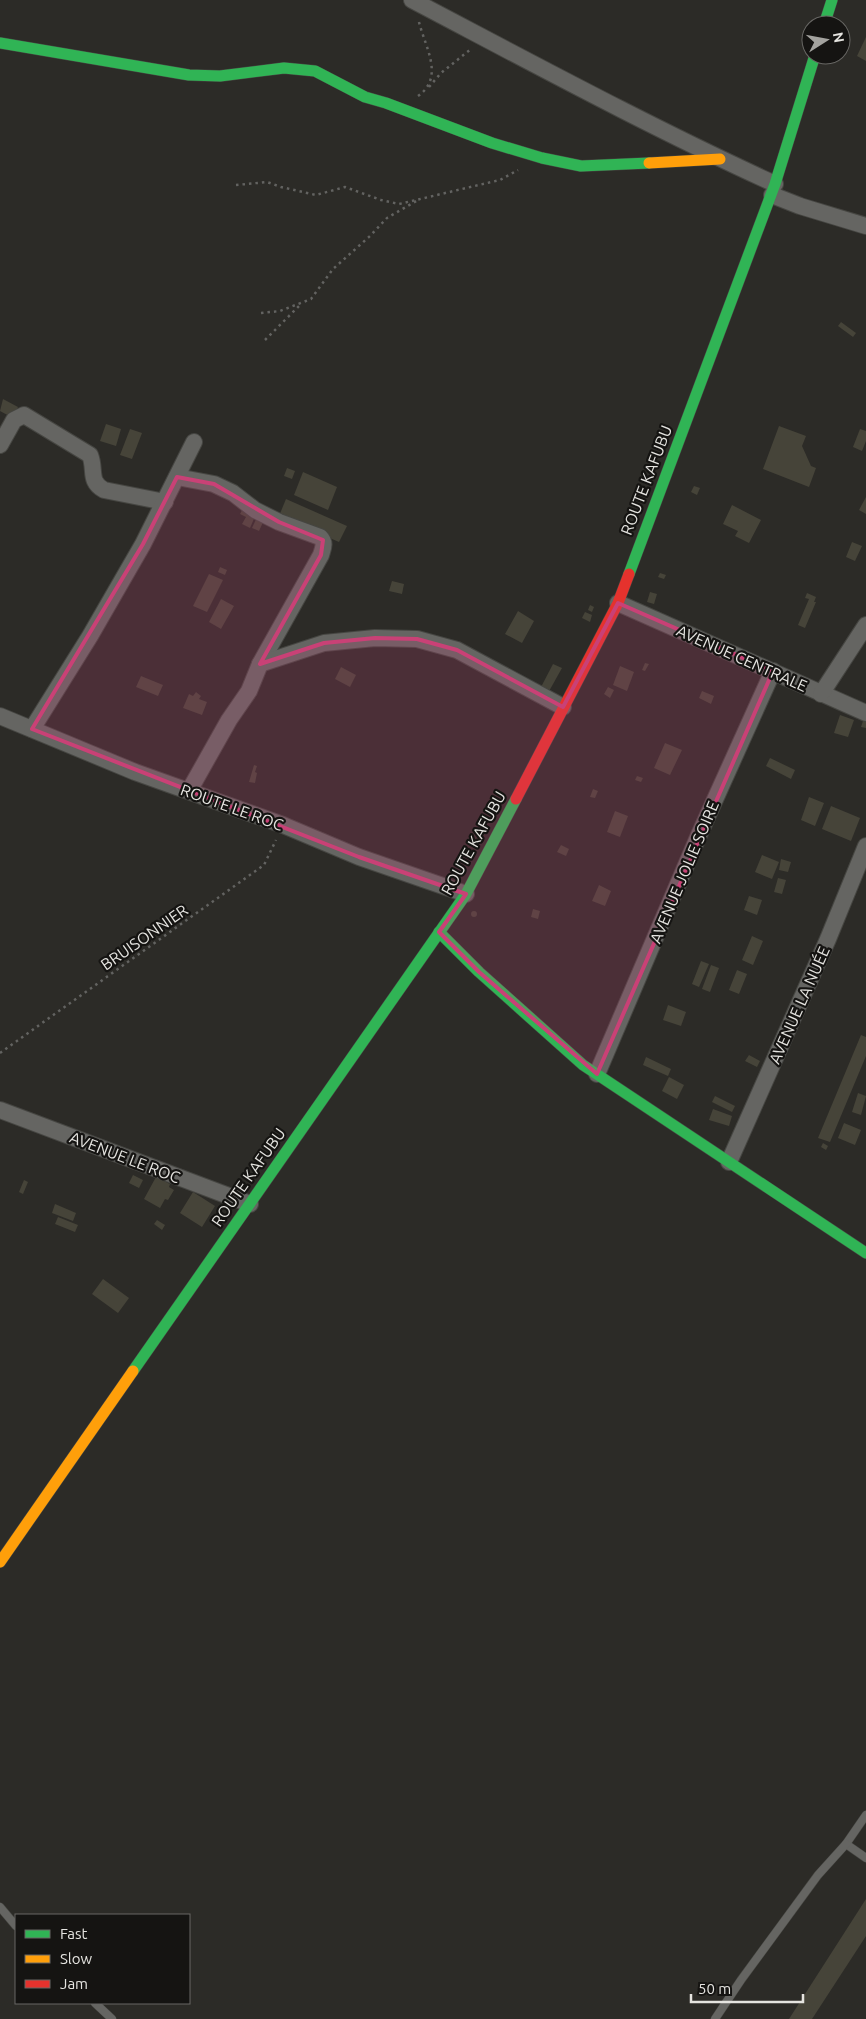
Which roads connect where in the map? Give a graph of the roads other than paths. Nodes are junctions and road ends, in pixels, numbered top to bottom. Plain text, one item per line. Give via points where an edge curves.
1 (413, 0) edge
2 (832, 0) edge
3 (827, 15) edge
4 (0, 43) edge
5 (812, 65) edge
6 (720, 159) junction
7 (773, 190) junction
8 (866, 226) edge
9 (194, 442) dead end
10 (0, 445) edge
11 (177, 477) junction
12 (164, 502) junction
13 (618, 603) junction
14 (866, 625) edge
15 (260, 664) junction
16 (773, 671) junction
17 (821, 694) junction
18 (563, 706) junction
19 (866, 713) edge
20 (0, 716) edge
21 (32, 729) junction
22 (189, 791) junction
23 (866, 846) edge
24 (466, 894) junction
25 (439, 932) junction
26 (597, 1074) junction
27 (0, 1110) edge
28 (729, 1162) junction
29 (250, 1204) junction
30 (866, 1252) edge
31 (6, 1543) edge
32 (0, 1562) edge
33 (866, 1815) edge
34 (846, 1844) junction
35 (866, 1858) edge
36 (0, 1907) edge
37 (15, 1925) edge
38 (96, 2004) edge
39 (112, 2019) edge
40 (715, 2019) edge

1 - 6 street
2 - 3 main road
4 - 6 main road via 189,75 220,76 284,68 314,71 365,97 492,143 581,166
5 - 7 main road, ROUTE KAFUBU
6 - 7 street
7 - 8 street via 800,206
7 - 13 main road, ROUTE KAFUBU
9 - 11 street
10 - 12 street via 14,420 24,415 90,455 97,486
11 - 12 street
11 - 15 street via 214,484 233,493 255,510 323,540 321,555
12 - 21 street via 90,636
13 - 16 street, AVENUE CENTRALE
13 - 18 main road, ROUTE KAFUBU
14 - 17 street
15 - 18 street via 324,643 374,638 417,639 457,650
15 - 22 street via 249,691
16 - 17 street, AVENUE CENTRALE
16 - 26 street, AVENUE JOLIE SOIRE via 698,835
17 - 19 street, AVENUE CENTRALE
18 - 24 main road, ROUTE KAFUBU
20 - 21 street, ROUTE LE ROC
21 - 22 street, ROUTE LE ROC
22 - 24 street, ROUTE LE ROC via 359,857
23 - 28 street, AVENUE LA NUÉE
24 - 25 main road, ROUTE KAFUBU
25 - 26 main road via 583,1066
25 - 29 main road, ROUTE KAFUBU
26 - 28 main road
27 - 29 street, AVENUE LE ROC
28 - 30 main road
29 - 31 main road, ROUTE KAFUBU
31 - 32 main road, ROUTE KAFUBU
33 - 34 lane
34 - 35 lane
34 - 40 lane via 818,1875
36 - 37 lane
38 - 39 lane

